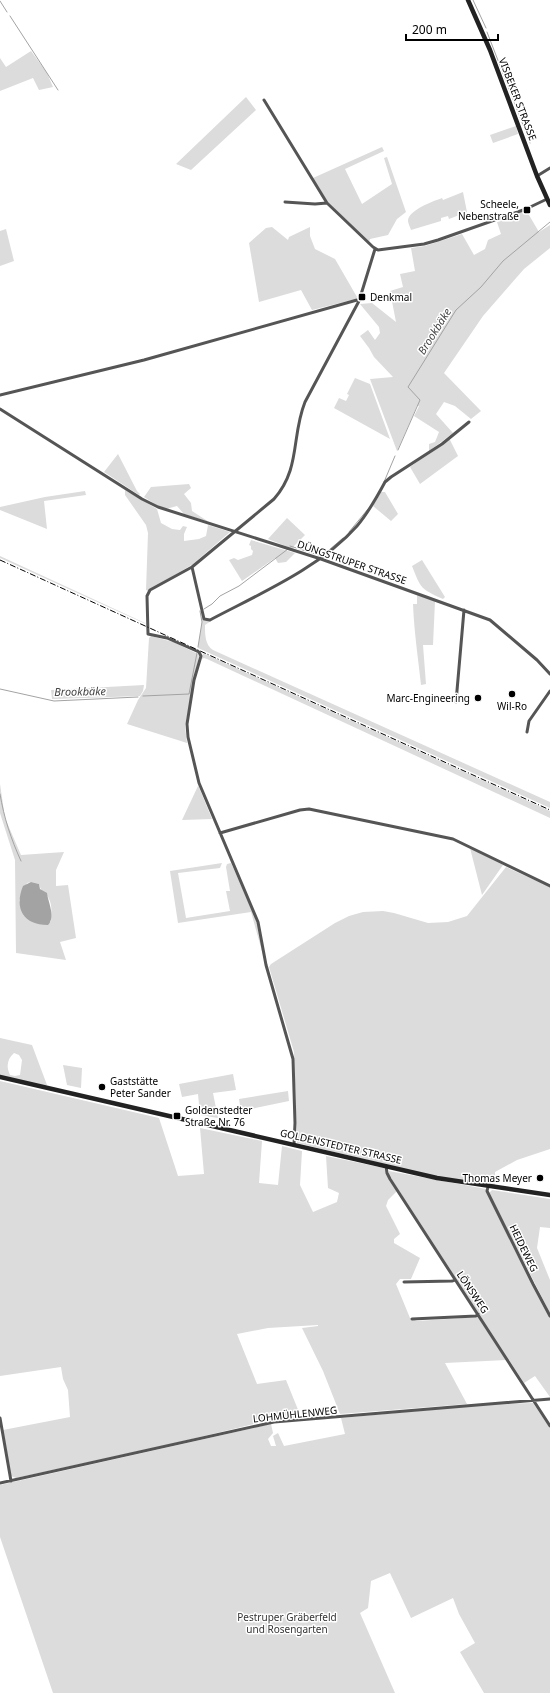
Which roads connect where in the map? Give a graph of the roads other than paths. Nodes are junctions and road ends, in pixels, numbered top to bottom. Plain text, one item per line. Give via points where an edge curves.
1 (468, 0) edge
2 (264, 100) dead end
3 (550, 168) edge
4 (538, 176) junction
5 (547, 199) junction
6 (284, 202) dead end
7 (327, 203) junction
8 (550, 205) edge
9 (375, 249) junction
10 (359, 301) junction
11 (0, 395) edge
12 (0, 409) edge
13 (469, 422) dead end
14 (234, 532) junction
15 (321, 559) junction
16 (192, 567) junction
17 (464, 610) junction
18 (550, 674) edge
19 (550, 691) edge
20 (456, 702) dead end
21 (527, 732) dead end
22 (220, 833) junction
23 (550, 886) edge
24 (0, 1077) edge
25 (294, 1145) junction
26 (386, 1166) junction
27 (488, 1187) junction
28 (550, 1195) edge
29 (455, 1280) junction
30 (404, 1282) dead end
31 (478, 1314) junction
32 (550, 1316) edge
33 (412, 1319) dead end
34 (534, 1400) junction
35 (550, 1400) edge
36 (0, 1418) edge
37 (550, 1426) edge
38 (11, 1481) junction
39 (0, 1484) edge

1 - 4 main road, VISBEKER STRASSE
2 - 7 street
3 - 4 street
4 - 5 main road, VISBEKER STRASSE
5 - 8 main road, VISBEKER STRASSE
5 - 9 street via 438,240
6 - 7 street
7 - 9 street
9 - 10 street
10 - 11 street via 144,360
10 - 14 street via 305,402 300,415 293,464 287,480 274,499
12 - 14 street, DÜNGSTRUPER STRASSE via 148,502
13 - 15 street via 442,444 391,477 358,525
14 - 15 street, DÜNGSTRUPER STRASSE
14 - 16 street
15 - 16 street via 207,620 203,616
15 - 17 street, DÜNGSTRUPER STRASSE
16 - 22 street via 148,592 148,634 167,638 200,654 187,728 199,783
17 - 18 street, DÜNGSTRUPER STRASSE via 498,625
17 - 20 street
19 - 21 street via 529,722
22 - 23 street via 309,809 453,839
22 - 25 street via 256,916 266,965 291,1049
24 - 25 main road, GOLDENSTEDTER STRASSE
25 - 26 main road, GOLDENSTEDTER STRASSE
26 - 27 main road, GOLDENSTEDTER STRASSE
26 - 29 street, LÖNSWEG via 387,1173
27 - 28 main road, GOLDENSTEDTER STRASSE
27 - 32 street, HEIDEWEG via 487,1191
29 - 30 street
29 - 31 street, LÖNSWEG
31 - 33 street
31 - 34 street, LÖNSWEG
34 - 35 street, LOHMÜHLENWEG
34 - 37 street, LÖNSWEG
34 - 38 street, LOHMÜHLENWEG via 274,1422
36 - 38 street
38 - 39 street, LOHMÜHLENWEG

